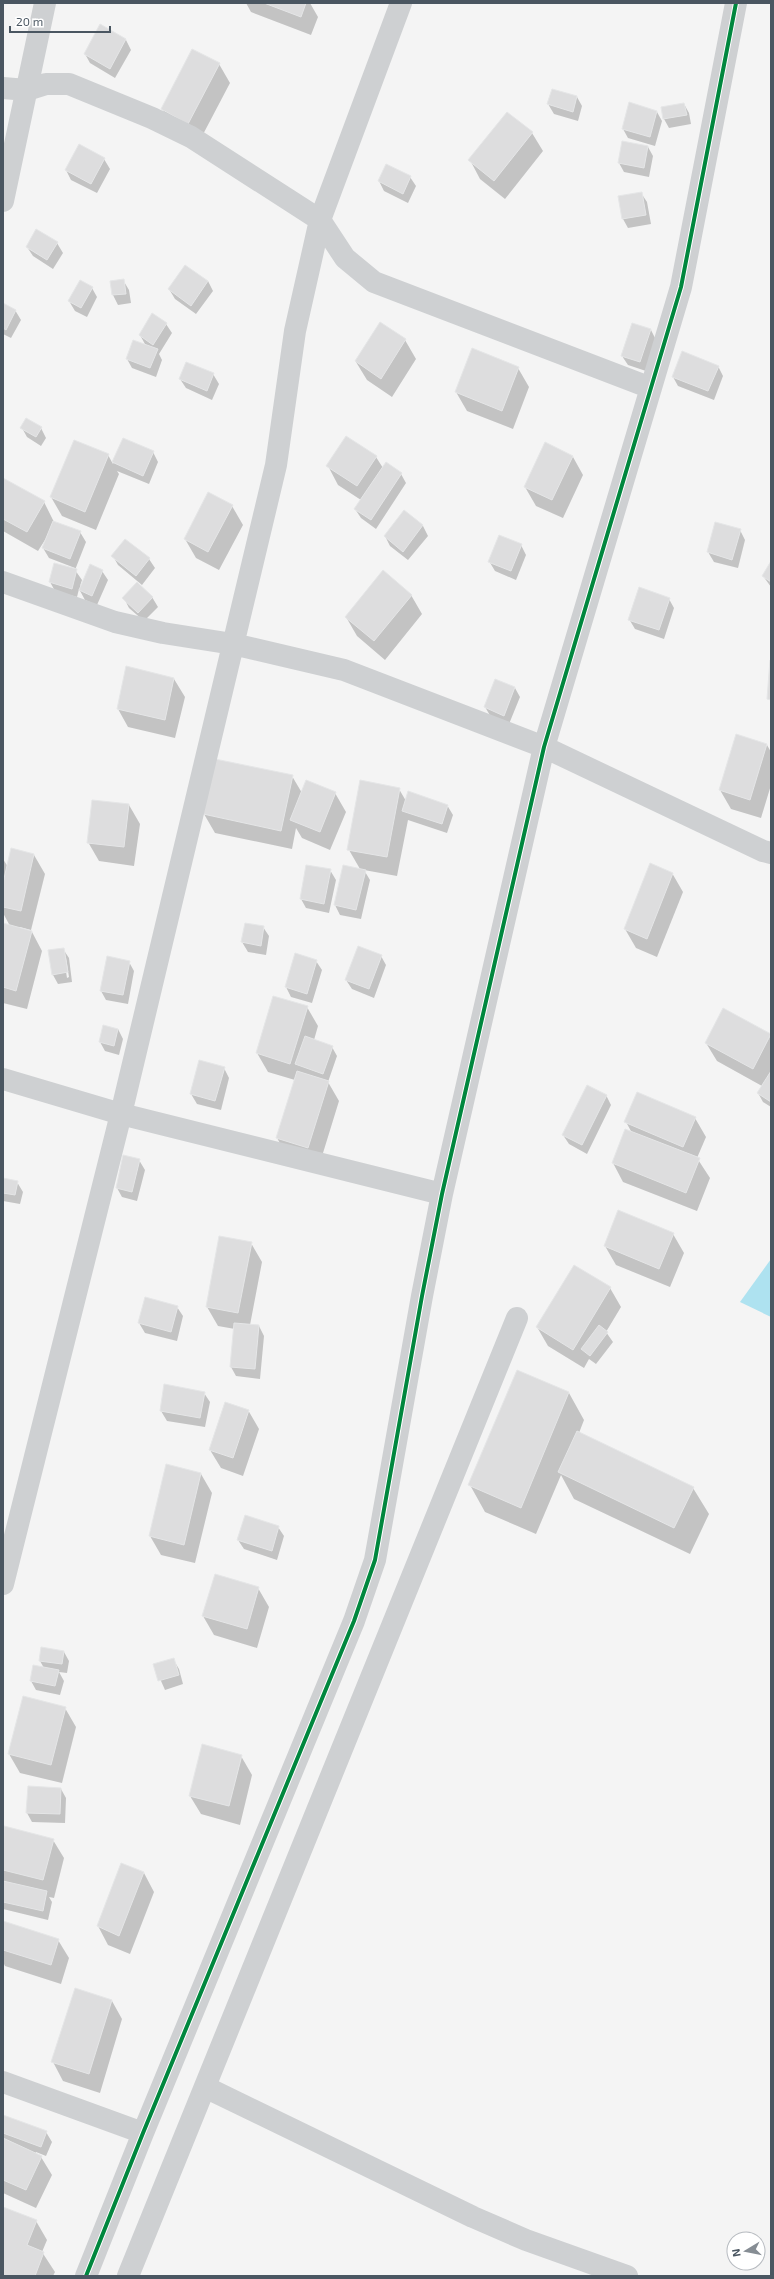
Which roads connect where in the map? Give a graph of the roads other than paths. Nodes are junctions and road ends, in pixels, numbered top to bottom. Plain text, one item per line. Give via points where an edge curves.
1 (45, 3) edge
2 (401, 3) edge
3 (736, 3) edge
4 (3, 88) edge
5 (27, 90) junction
6 (3, 201) edge
7 (320, 220) junction
8 (651, 388) junction
9 (3, 582) edge
10 (233, 644) junction
11 (544, 747) junction
12 (771, 853) edge
13 (3, 1079) edge
14 (121, 1114) junction
15 (442, 1194) junction
16 (517, 1318) dead end
17 (4, 1579) edge
18 (3, 2082) edge
19 (205, 2087) junction
20 (143, 2133) junction
21 (86, 2276) edge
22 (128, 2276) edge
23 (627, 2276) edge

1 - 5 street
2 - 7 street
3 - 8 street via 681,287
4 - 5 street
5 - 6 street
5 - 7 street via 46,84 69,84 152,118 191,137
7 - 8 street via 345,258 374,282
7 - 10 street via 295,332 276,466
8 - 11 street
9 - 10 street via 115,622 163,633
10 - 11 street via 344,670
10 - 14 street
11 - 12 street via 763,852
11 - 15 street
13 - 14 street
14 - 15 street
14 - 17 street
15 - 20 street via 376,1560 354,1621
16 - 19 street
18 - 20 street
19 - 22 street
19 - 23 street via 473,2217 526,2240
20 - 21 street

